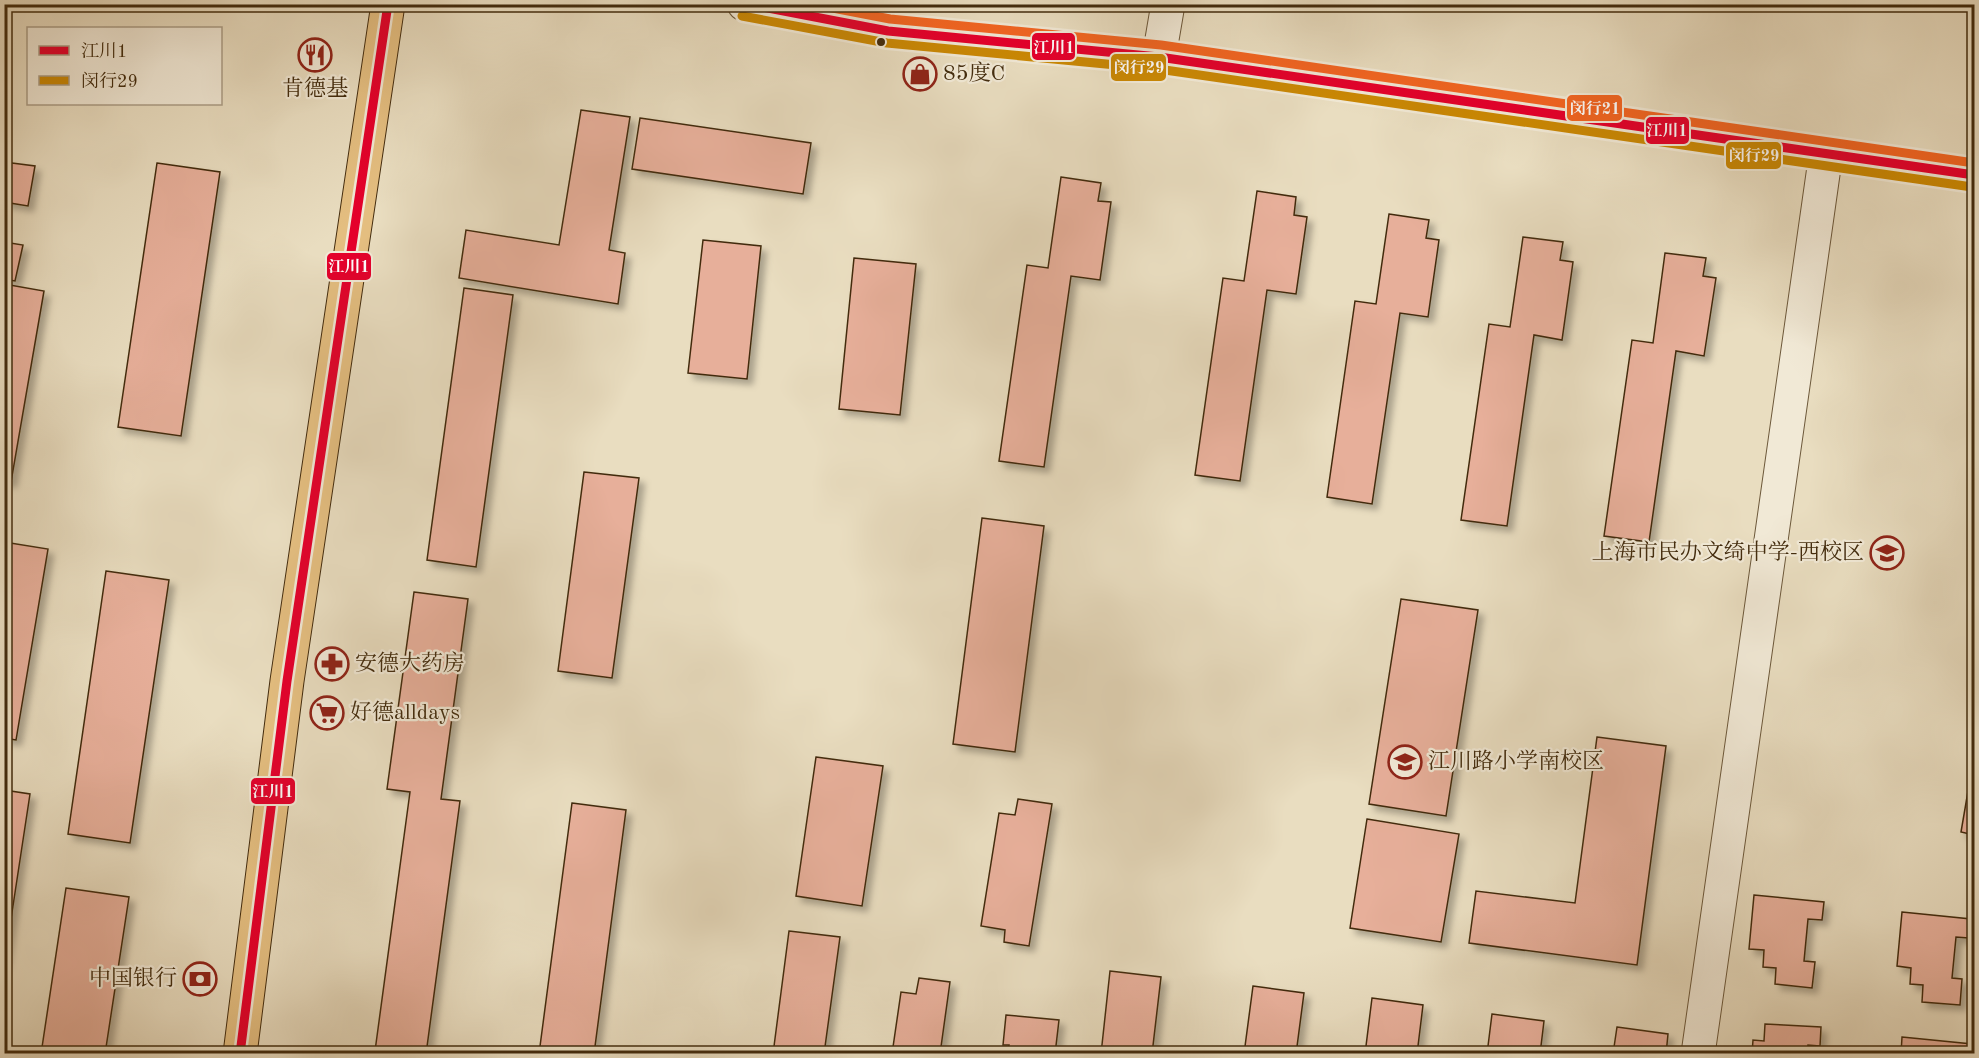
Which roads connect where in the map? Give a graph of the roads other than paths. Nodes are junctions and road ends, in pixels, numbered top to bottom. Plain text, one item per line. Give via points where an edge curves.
1 (387, 4) edge
2 (744, 4) edge
3 (1168, 4) edge
4 (1159, 57) junction
5 (1826, 153) junction
6 (1974, 175) edge
7 (240, 1053) edge
8 (1698, 1053) edge

1 - 7 main road via 289,669
2 - 4 street via 888,32
3 - 4 street
4 - 5 street
5 - 6 street
5 - 8 street

